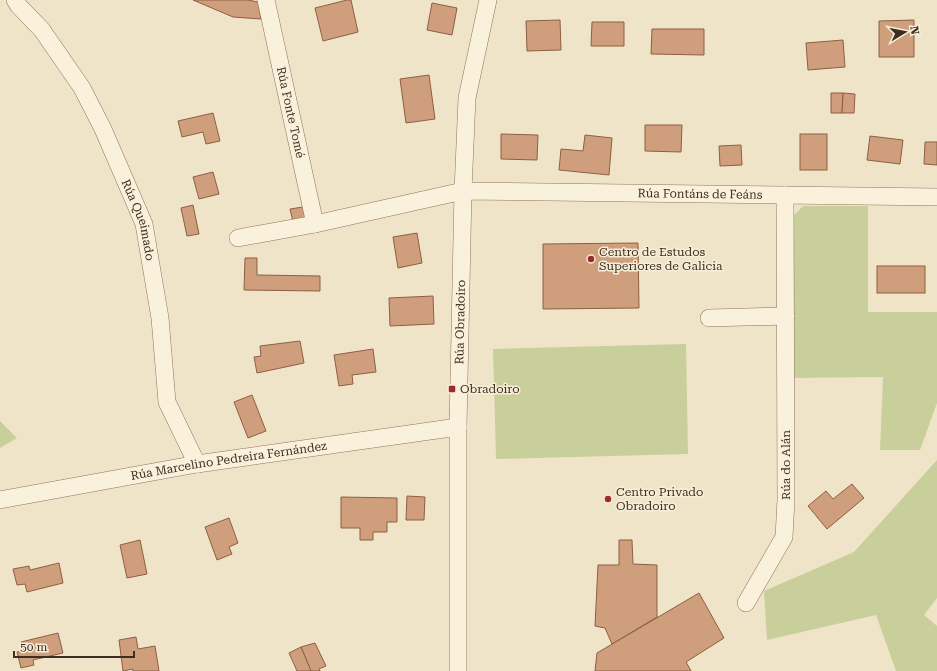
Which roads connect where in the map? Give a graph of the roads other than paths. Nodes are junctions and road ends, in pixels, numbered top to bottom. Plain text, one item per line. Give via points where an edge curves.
1 (16, 0) edge
2 (266, 0) edge
3 (488, 0) edge
4 (463, 191) junction
5 (785, 195) junction
6 (937, 196) edge
7 (315, 224) junction
8 (238, 238) dead end
9 (786, 316) junction
10 (709, 318) dead end
11 (458, 427) junction
12 (197, 464) junction
13 (0, 500) edge
14 (746, 603) dead end
15 (458, 671) edge

1 - 12 street, Rúa Queimado via 42,30 82,88 103,129 144,224 160,318 168,402
2 - 7 street, Rúa Fonte Tomé
3 - 4 street, Rúa Obradoiro via 467,98
4 - 5 street, Rúa Fontáns de Feáns
4 - 7 street
4 - 11 street, Rúa Obradoiro
5 - 6 street, Rúa Fontáns de Feáns
5 - 9 street, Rúa do Alán
7 - 8 street
9 - 10 street
9 - 14 street, Rúa do Alán via 784,537
11 - 12 street, Rúa Marcelino Pedreira Fernández
11 - 15 street, Rúa Obradoiro
12 - 13 street, Rúa Marcelino Pedreira Fernández

